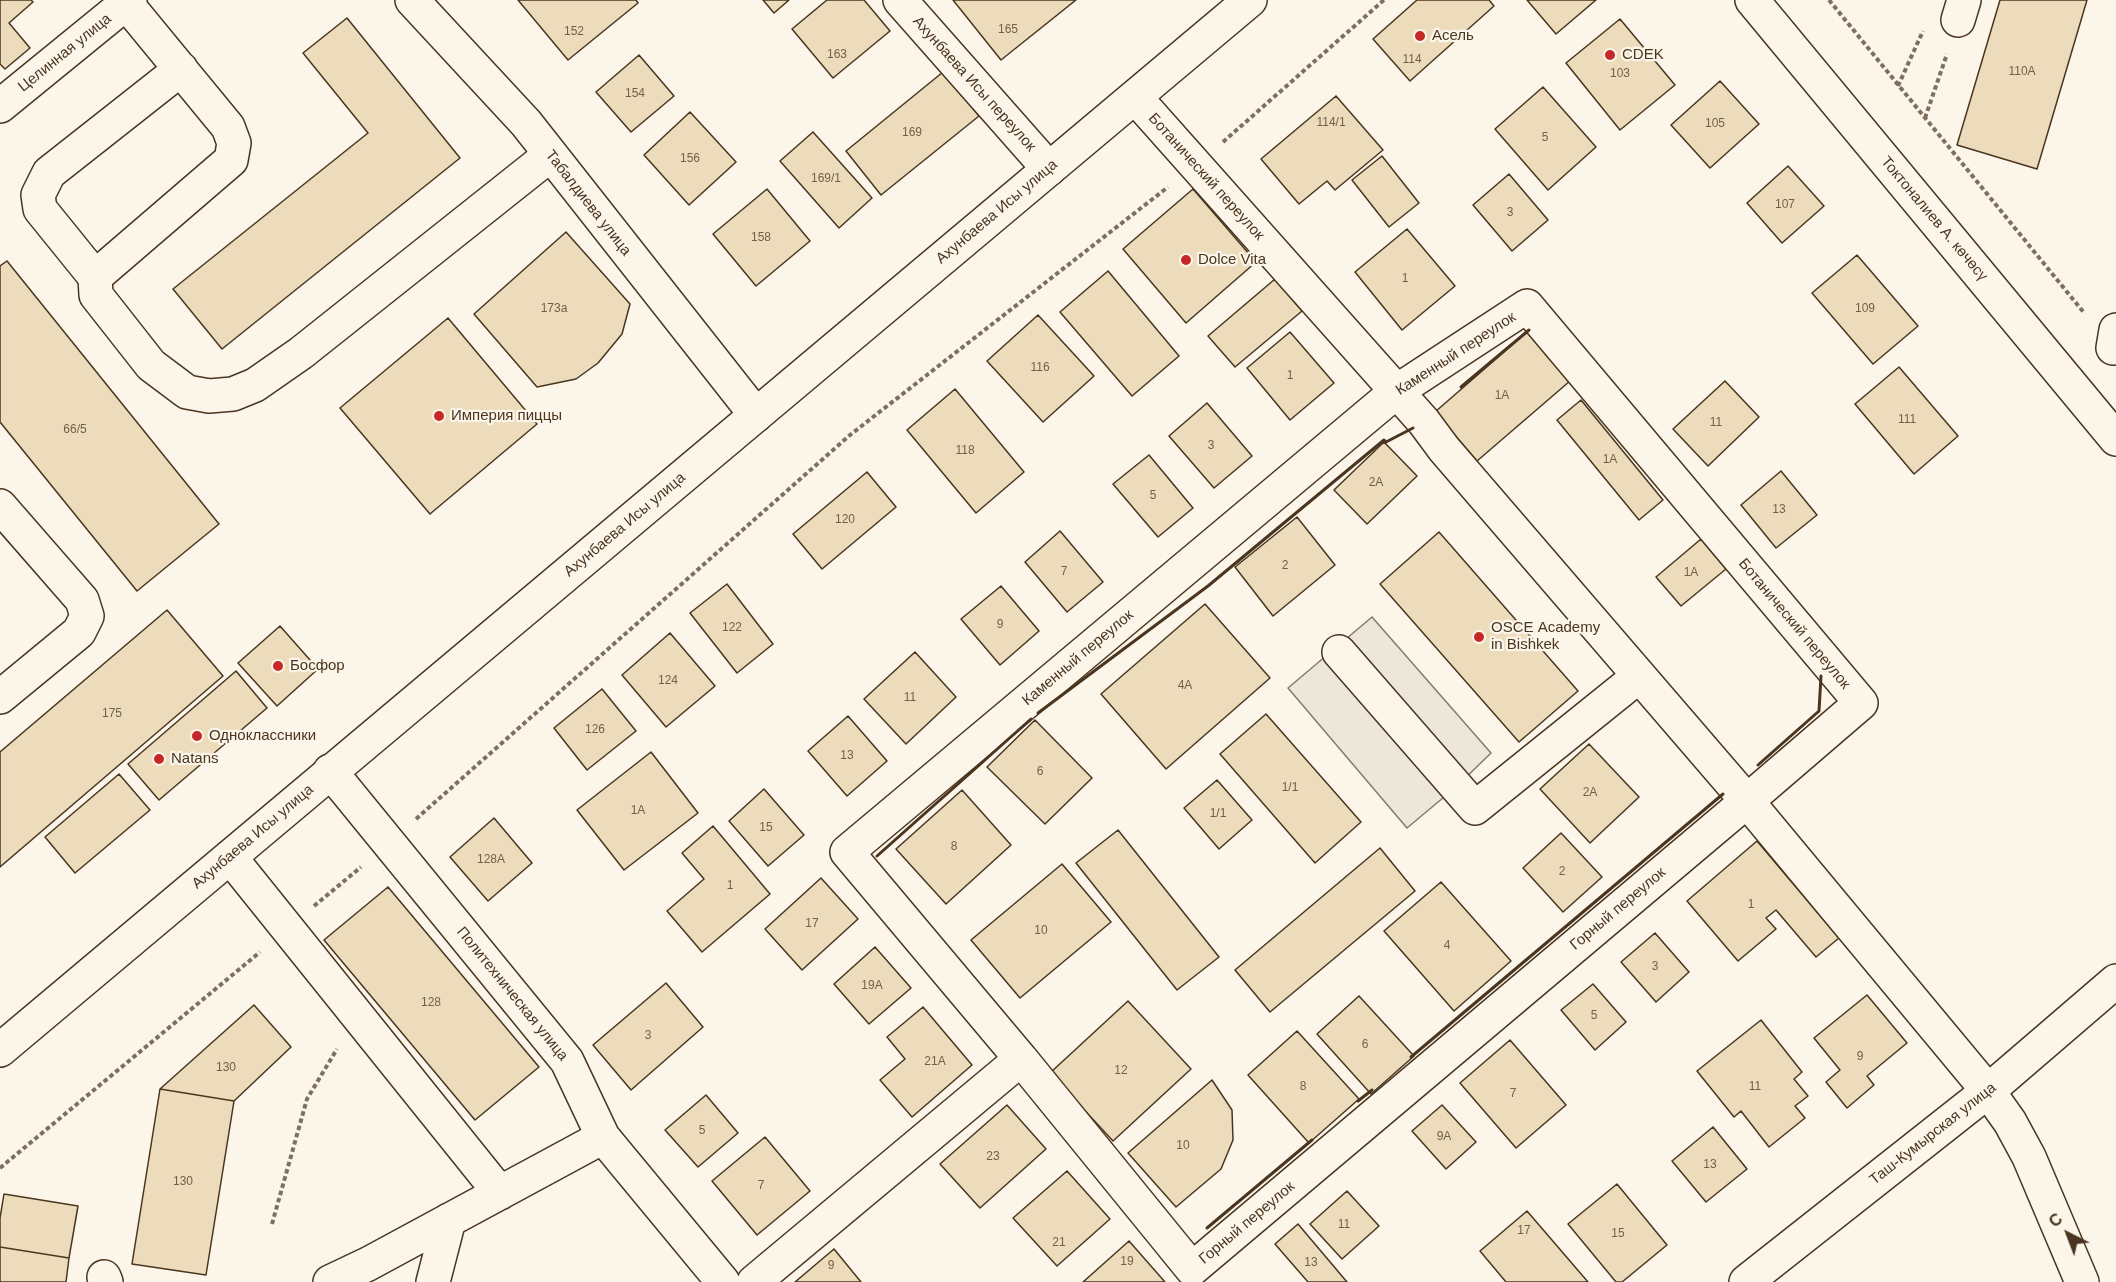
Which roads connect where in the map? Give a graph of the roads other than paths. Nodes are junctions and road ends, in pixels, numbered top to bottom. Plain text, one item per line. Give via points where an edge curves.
1 (412, 0) edge
2 (900, 0) edge
3 (1250, 0) edge
4 (1752, 0) edge
5 (128, 1) edge
6 (181, 69) junction
7 (1135, 97) junction
8 (0, 106) edge
9 (550, 155) junction
10 (1049, 169) junction
11 (95, 277) junction
12 (1527, 306) joint
13 (1397, 391) junction
14 (756, 414) junction
15 (2116, 439) edge
16 (0, 506) edge
17 (1338, 652) dead end
18 (1639, 676) junction
19 (0, 697) edge
20 (330, 771) junction
21 (1747, 801) junction
22 (230, 857) junction
23 (2116, 981) edge
24 (0, 1050) edge
25 (1021, 1059) junction
26 (1988, 1091) junction
27 (603, 1137) junction
28 (500, 1193) junction
29 (449, 1220) junction
30 (330, 1282) edge
31 (433, 1282) edge
32 (723, 1282) edge
33 (754, 1282) edge
34 (1746, 1282) edge
35 (2082, 1282) edge

1 - 9 street, Табалдиева улица via 526,123
2 - 10 street, Ахунбаева Исы переулок
3 - 7 street, Ахунбаева Исы улица
4 - 15 street, Токтоналиев А. көчөсү
5 - 6 street
5 - 8 street, Целинная улица
6 - 11 street via 228,127 234,143 231,160
6 - 11 street via 49,173 38,195 40,208
7 - 10 street, Ахунбаева Исы улица
7 - 13 street, Ботанический переулок
9 - 11 street via 301,353 255,385 233,394 209,396 187,392 151,365 96,295
9 - 14 street, Табалдиева улица
10 - 14 street, Ахунбаева Исы улица
12 - 13 street, Каменный переулок
12 - 21 street, Ботанический переулок via 1861,703
13 - 18 street, Ботанический переулок
13 - 25 street, Каменный переулок via 847,852
14 - 20 street, Ахунбаева Исы улица
16 - 19 street via 81,600 87,616 80,632
17 - 18 street via 1475,808
18 - 21 street, Ботанический переулок
20 - 22 street, Ахунбаева Исы улица
20 - 27 street, Политехническая улица via 567,1060
21 - 25 street, Горный переулок via 1192,1269
21 - 26 street
22 - 24 street, Ахунбаева Исы улица
22 - 28 street
23 - 26 street, Таш-Кумырская улица
25 - 33 street
26 - 34 street, Таш-Кумырская улица
26 - 35 street via 2029,1157
27 - 28 street
27 - 32 street, Политехническая улица
28 - 29 street
29 - 30 street
29 - 31 street

